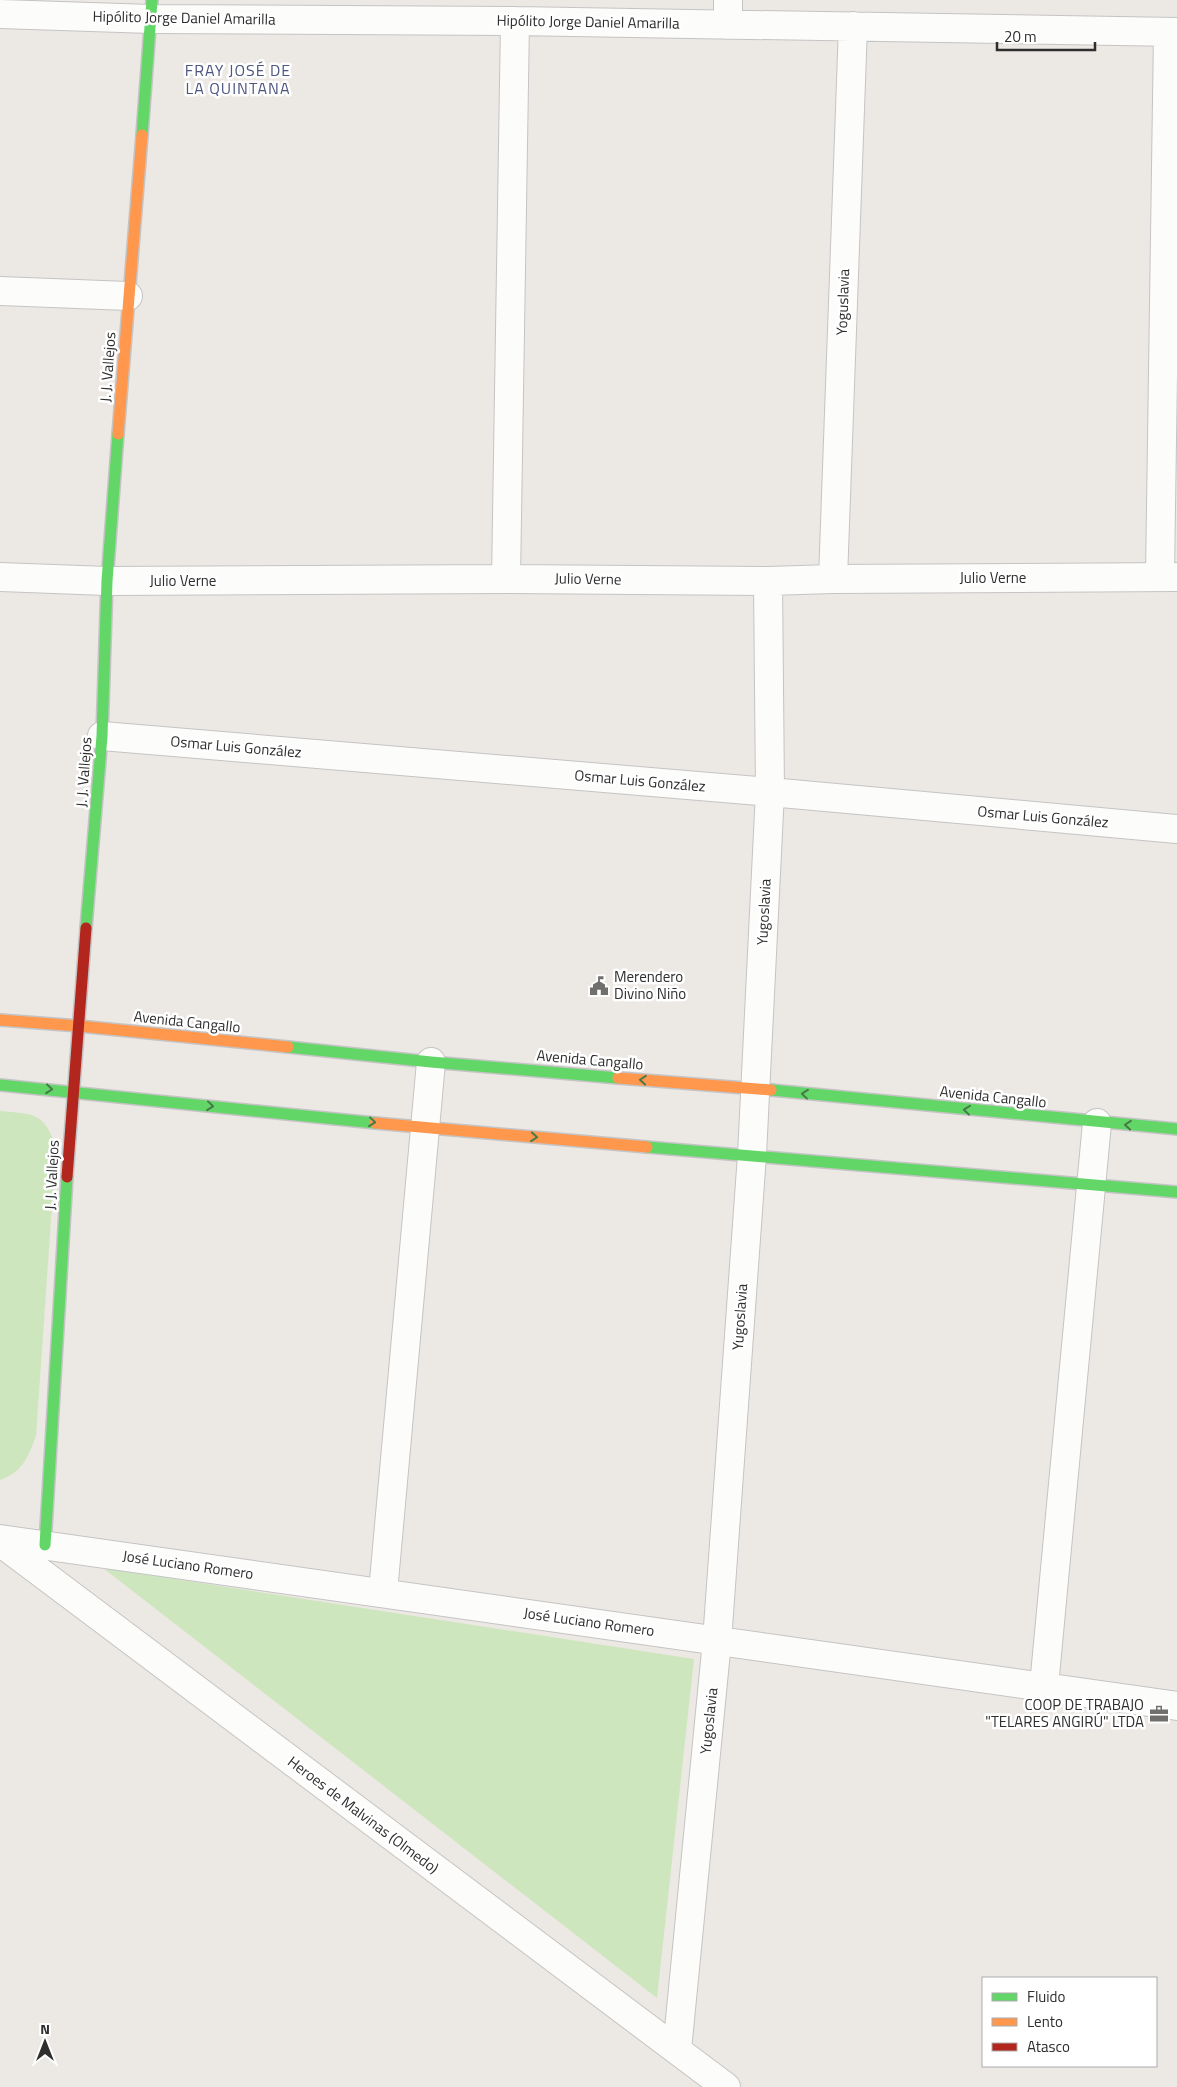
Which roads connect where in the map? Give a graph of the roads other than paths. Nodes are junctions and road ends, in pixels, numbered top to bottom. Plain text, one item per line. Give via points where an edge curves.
1 (151, 9) edge
2 (728, 13) edge
3 (0, 14) edge
4 (515, 20) junction
5 (853, 26) junction
6 (1172, 32) edge
7 (0, 291) edge
8 (128, 296) junction
9 (0, 577) edge
10 (1169, 577) edge
11 (506, 579) junction
12 (833, 579) junction
13 (107, 581) junction
14 (768, 581) junction
15 (102, 736) junction
16 (770, 792) junction
17 (1177, 829) edge
18 (0, 1020) edge
19 (79, 1026) junction
20 (431, 1062) junction
21 (0, 1085) edge
22 (755, 1089) junction
23 (72, 1092) junction
24 (1096, 1123) junction
25 (426, 1128) junction
26 (1177, 1130) edge
27 (752, 1155) junction
28 (1090, 1185) junction
29 (1177, 1192) edge
30 (0, 1541) edge
31 (45, 1545) junction
32 (383, 1592) junction
33 (717, 1641) junction
34 (1044, 1686) junction
35 (1177, 1706) edge
36 (677, 2050) junction
37 (726, 2087) edge

1 - 3 street, Hipólito Jorge Daniel Amarilla
1 - 4 street, Hipólito Jorge Daniel Amarilla
1 - 8 main road, J. J. Vallejos
2 - 4 street, Hipólito Jorge Daniel Amarilla
2 - 5 street, Hipólito Jorge Daniel Amarilla
4 - 11 street
5 - 6 street, Hipólito Jorge Daniel Amarilla
5 - 12 street, Yoguslavia
6 - 10 street
7 - 8 street
8 - 13 main road, J. J. Vallejos
9 - 13 street, Julio Verne
10 - 12 street, Julio Verne
11 - 13 street, Julio Verne
11 - 14 street, Julio Verne
12 - 14 street, Julio Verne
13 - 15 main road, J. J. Vallejos
14 - 16 street, Yugoslavia
15 - 16 street, Osmar Luis González
15 - 19 main road, J. J. Vallejos
16 - 17 street, Osmar Luis González
16 - 22 street, Yugoslavia
18 - 19 main road, Avenida Cangallo
19 - 20 main road, Avenida Cangallo
19 - 23 main road, J. J. Vallejos
22 -> 20 main road, Avenida Cangallo
20 - 25 street
21 -> 23 main road
24 -> 22 main road, Avenida Cangallo
22 - 27 street, Yugoslavia
23 -> 25 main road
23 - 31 main road, J. J. Vallejos
26 -> 24 main road, Avenida Cangallo
24 - 28 street
25 -> 27 main road
25 - 32 street
27 - 28 main road
27 - 33 street, Yugoslavia
28 - 29 main road
28 - 34 street
30 - 31 street, José Luciano Romero
30 - 36 street, Heroes de Malvinas (Olmedo)
31 - 32 street, José Luciano Romero
32 - 33 street, José Luciano Romero
33 - 34 street, José Luciano Romero
33 - 36 street, Yugoslavia
34 - 35 street, José Luciano Romero
36 - 37 street, Heroes de Malvinas (Olmedo)

